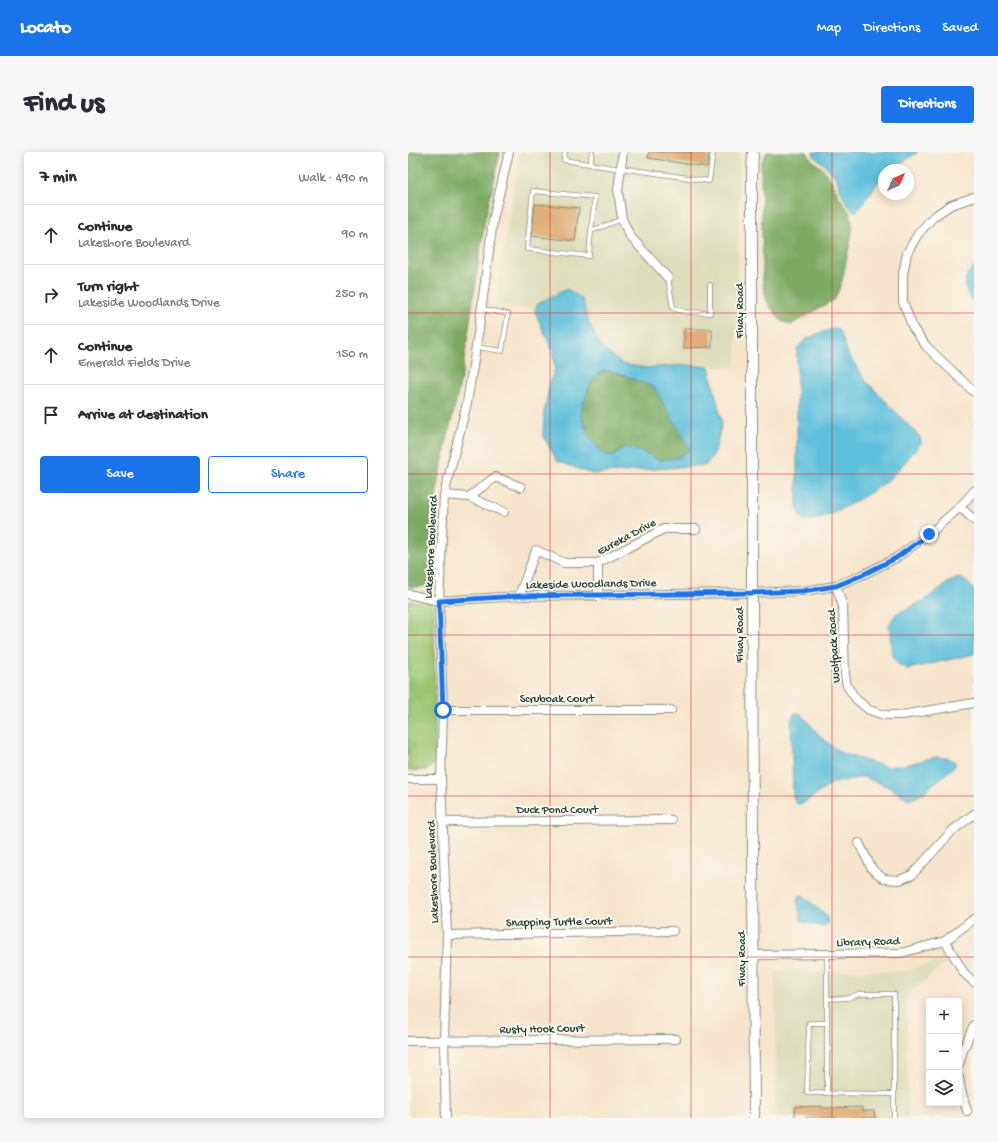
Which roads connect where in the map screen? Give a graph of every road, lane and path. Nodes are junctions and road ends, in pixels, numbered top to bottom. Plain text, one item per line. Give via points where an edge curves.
1 (509, 152) edge
2 (565, 152) edge
3 (592, 152) edge
4 (623, 152) edge
5 (713, 152) edge
6 (753, 152) edge
7 (590, 164) junction
8 (621, 169) junction
9 (974, 197) edge
10 (622, 219) junction
11 (592, 231) junction
12 (668, 278) joint
13 (710, 285) dead end
14 (482, 309) junction
15 (476, 346) junction
16 (974, 392) edge
17 (521, 487) dead end
18 (974, 492) edge
19 (444, 495) junction
20 (469, 497) junction
21 (960, 507) junction
22 (504, 512) dead end
23 (974, 520) edge
24 (696, 529) dead end
25 (598, 563) junction
26 (836, 586) junction
27 (752, 593) junction
28 (408, 594) edge
29 (519, 596) junction
30 (598, 596) junction
31 (439, 601) junction
32 (974, 703) edge
33 (443, 710) junction
34 (671, 710) dead end
35 (408, 779) edge
36 (441, 779) junction
37 (974, 814) edge
38 (671, 820) dead end
39 (443, 822) junction
40 (860, 843) dead end
41 (974, 919) edge
42 (673, 931) dead end
43 (447, 935) junction
44 (945, 941) junction
45 (827, 954) junction
46 (754, 955) junction
47 (974, 982) edge
48 (827, 999) junction
49 (827, 1023) junction
50 (974, 1025) edge
51 (676, 1039) dead end
52 (408, 1041) edge
53 (444, 1041) junction
54 (962, 1054) edge
55 (827, 1093) junction
56 (894, 1094) junction
57 (962, 1094) edge
58 (967, 1112) dead end
59 (446, 1118) edge
60 (754, 1118) edge
61 (894, 1118) edge

1 - 14 street, Lakeshore Boulevard via 493,220
2 - 7 lane via 564,160
3 - 7 lane
4 - 8 street
5 - 8 lane via 709,181
6 - 27 street, Fivay Road
7 - 8 lane
8 - 10 street via 618,190
9 - 16 street via 951,204 933,217 918,234 908,253 903,274 903,302 913,328 926,346
10 - 11 lane
10 - 12 street via 630,236
11 - 11 lane via 595,197 533,191 527,250 589,256
12 - 13 lane via 673,308 685,312 710,312
14 - 15 street, Lakeshore Boulevard
14 - 15 lane via 508,314 502,351
15 - 19 street, Lakeshore Boulevard via 466,403
17 - 20 street via 495,477
18 - 21 street, Lakeside Woodlands Drive
19 - 20 street
19 - 31 street, Lakeshore Boulevard
20 - 22 street
21 - 23 street
21 - 26 street, Lakeside Woodlands Drive via 896,558
24 - 25 street, Eureka Drive via 664,529
25 - 29 street via 564,562 536,550
25 - 30 street, Eureka Drive
26 - 27 street, Lakeside Woodlands Drive via 803,591
26 - 32 street, Wolfpack Road via 843,606 845,675 847,686 856,699 869,710 884,715 902,715
27 - 30 street, Lakeside Woodlands Drive
27 - 46 street, Fivay Road
28 - 31 street, Lakeside Woodlands Drive
29 - 30 street, Lakeside Woodlands Drive
29 - 31 street, Lakeside Woodlands Drive
31 - 33 street, Lakeshore Boulevard
33 - 34 street, Scruboak Court
33 - 36 street, Lakeshore Boulevard
35 - 36 street
36 - 39 street, Lakeshore Boulevard
37 - 40 street via 952,831 912,876 899,880 884,879 872,869
38 - 39 street, Duck Pond Court
39 - 43 street, Lakeshore Boulevard
41 - 44 street, Library Road
42 - 43 street, Snapping Turtle Court
43 - 53 street, Lakeshore Boulevard
44 - 45 street, Library Road via 901,953
44 - 47 street via 964,973
45 - 46 street, Library Road
45 - 48 lane
46 - 60 street, Fivay Road
48 - 49 lane
48 - 56 lane via 848,998 859,994 894,994
49 - 55 lane
49 - 55 lane via 809,1023 807,1093
50 - 54 street
51 - 53 street, Rusty Hook Court
52 - 53 street, Rusty Hook Court
53 - 59 street, Lakeshore Boulevard
55 - 56 lane
56 - 61 lane
57 - 58 street

